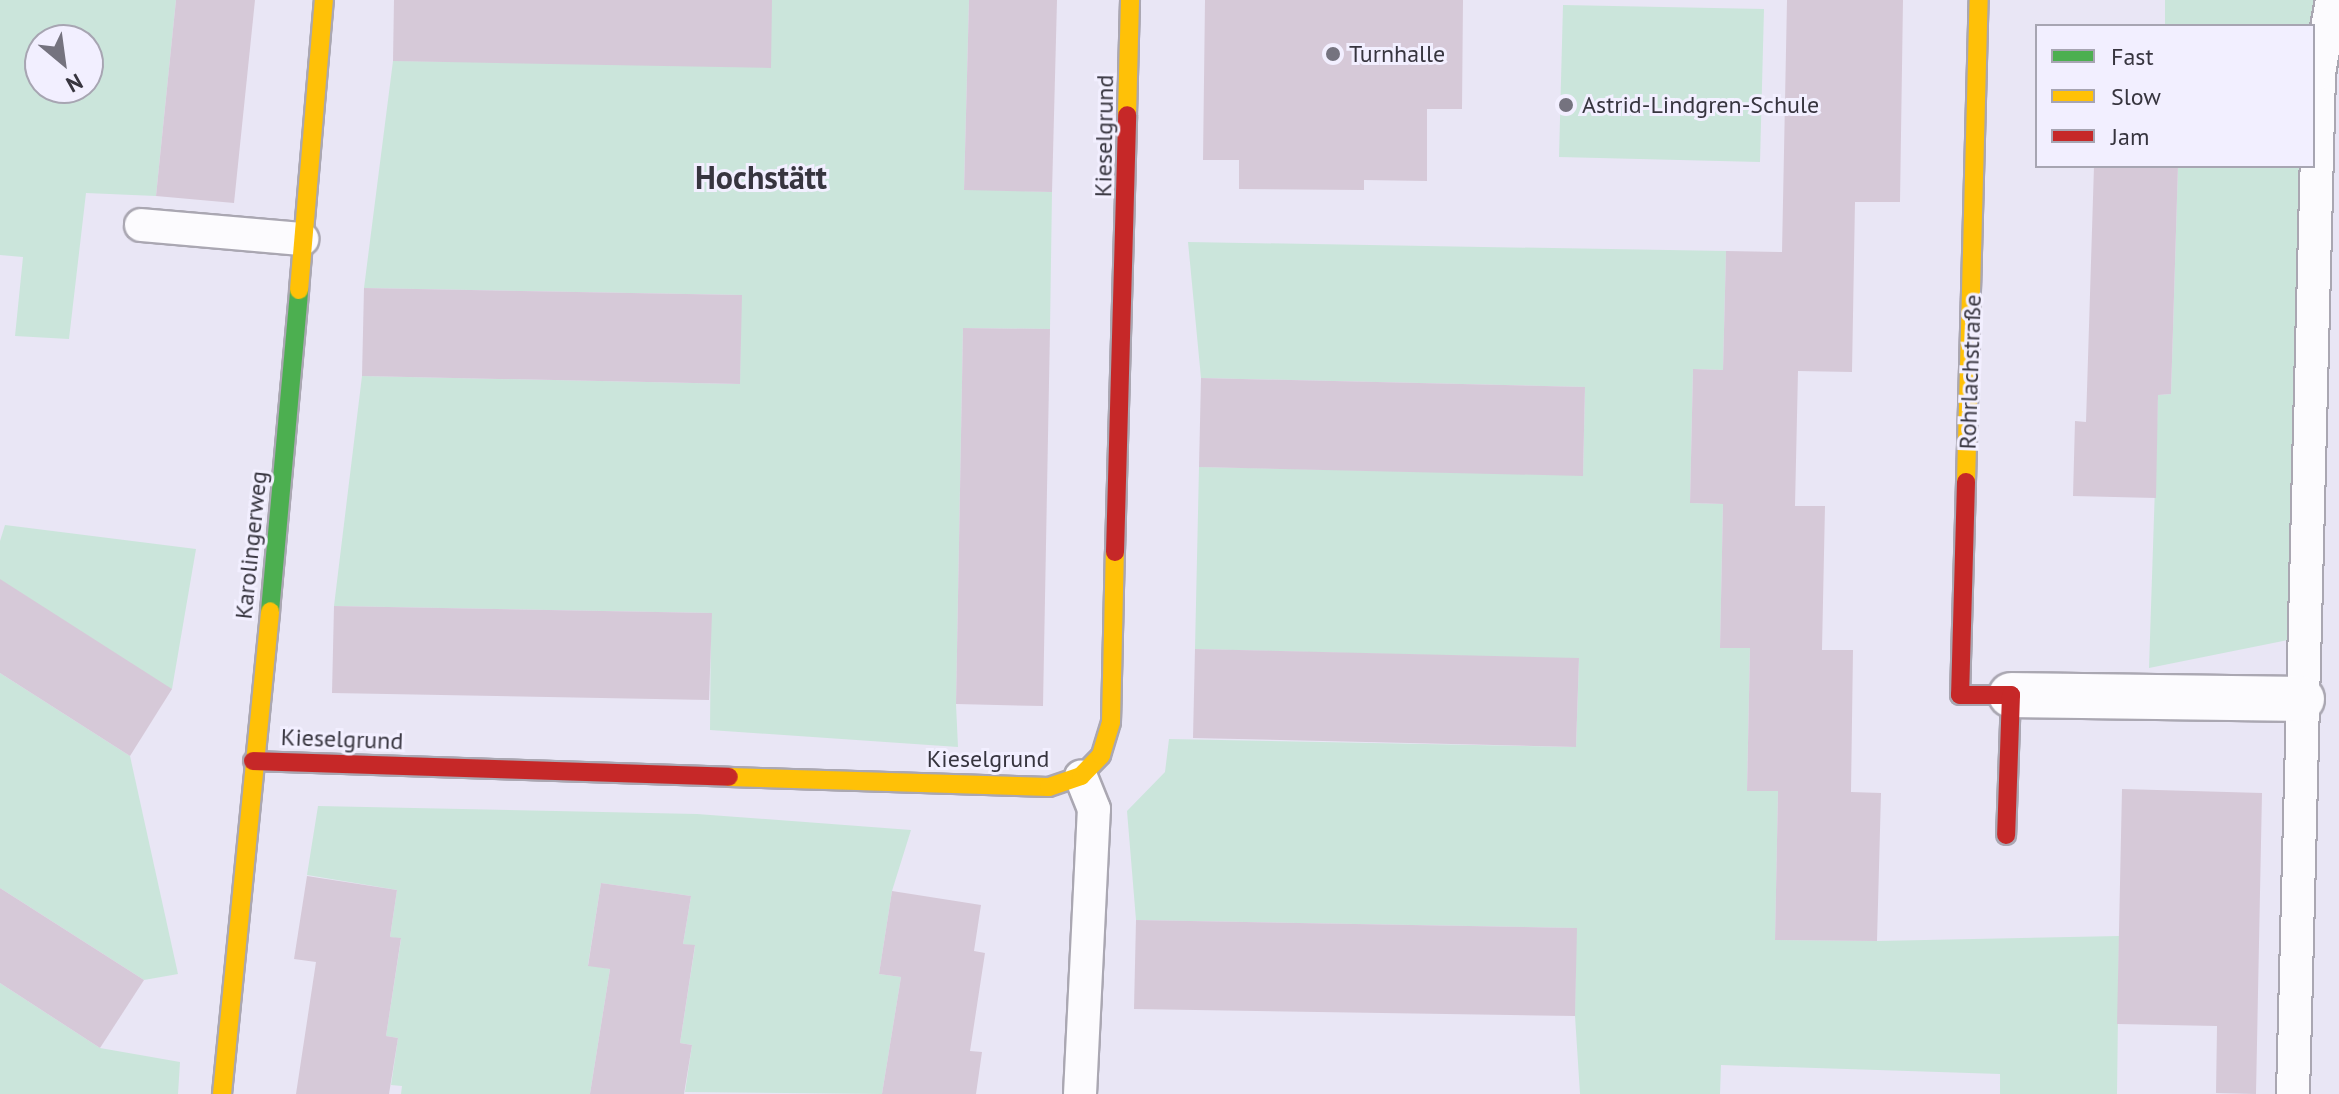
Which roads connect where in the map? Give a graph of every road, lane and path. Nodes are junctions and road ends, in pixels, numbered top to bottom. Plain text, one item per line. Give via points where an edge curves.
1 (324, 0) edge
2 (1130, 0) edge
3 (1979, 0) edge
4 (2332, 0) edge
5 (141, 225) dead end
6 (302, 239) junction
7 (2011, 695) junction
8 (2302, 699) junction
9 (253, 761) junction
10 (1081, 776) junction
11 (2006, 835) dead end
12 (222, 1094) edge
13 (1080, 1094) edge
14 (2293, 1094) edge

1 - 6 street, Karolingerweg
2 - 10 street, Kieselgrund via 1111,722 1101,755
3 - 7 street, Rohrlachstraße via 1960,695
4 - 8 lane via 2319,73
5 - 6 lane
6 - 9 street, Karolingerweg
7 - 8 street, Rohrlachstraße
7 - 11 street
8 - 14 lane
9 - 10 street, Kieselgrund via 1049,787
9 - 12 street, Karolingerweg
10 - 13 lane via 1094,809

